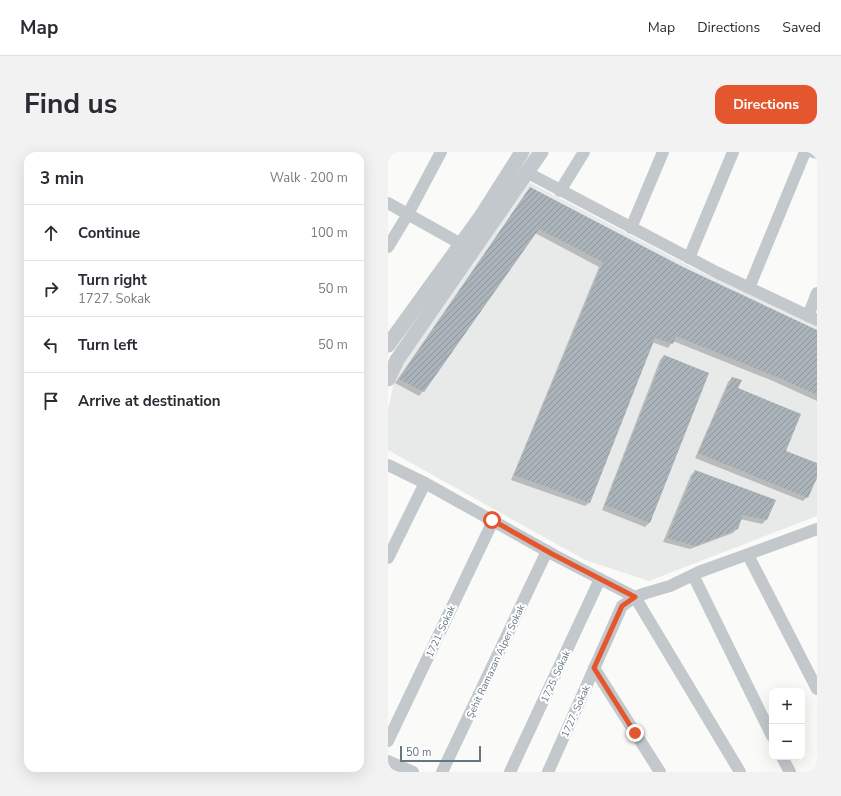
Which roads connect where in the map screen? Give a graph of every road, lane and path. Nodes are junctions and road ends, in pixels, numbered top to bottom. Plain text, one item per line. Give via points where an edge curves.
1 (441, 152) edge
2 (522, 152) edge
3 (541, 152) edge
4 (584, 152) edge
5 (663, 152) edge
6 (733, 152) edge
7 (804, 152) edge
8 (813, 152) edge
9 (817, 154) edge
10 (528, 173) junction
11 (560, 191) junction
12 (388, 203) edge
13 (408, 214) junction
14 (631, 228) junction
15 (461, 244) junction
16 (388, 247) edge
17 (689, 258) junction
18 (749, 288) junction
19 (817, 293) edge
20 (813, 318) edge
21 (388, 345) edge
22 (392, 360) edge
23 (388, 379) edge
24 (388, 465) edge
25 (425, 483) junction
26 (492, 520) junction
27 (815, 534) edge
28 (547, 551) junction
29 (748, 554) junction
30 (388, 558) edge
31 (693, 575) junction
32 (600, 579) junction
33 (635, 597) junction
34 (594, 668) junction
35 (817, 690) edge
36 (769, 730) edge
37 (388, 741) edge
38 (388, 760) edge
39 (784, 760) edge
40 (413, 772) edge
41 (442, 772) edge
42 (510, 772) edge
43 (548, 772) edge
44 (660, 772) edge
45 (740, 772) edge
46 (790, 772) edge

1 - 13 street
2 - 15 street
3 - 10 street
4 - 11 street
5 - 14 street
6 - 17 street
7 - 18 street
8 - 9 street
10 - 11 street
10 - 22 street
11 - 14 street
12 - 13 street
13 - 15 street
13 - 16 street
14 - 17 street
15 - 21 street
17 - 18 street
18 - 20 street
19 - 20 street
22 - 23 street
24 - 25 street
25 - 26 street
25 - 30 street
26 - 28 street
26 - 37 street, 1721. Sokak
27 - 29 street
28 - 32 street
28 - 41 street, Şehit Ramazan Alper Sokak
29 - 31 street
29 - 35 street
31 - 33 street via 670,586
31 - 36 street
32 - 33 street
32 - 42 street, 1725. Sokak
33 - 34 street, 1727. Sokak via 622,606
33 - 45 street
34 - 43 street, 1727. Sokak
34 - 44 street
38 - 40 street
39 - 46 street

